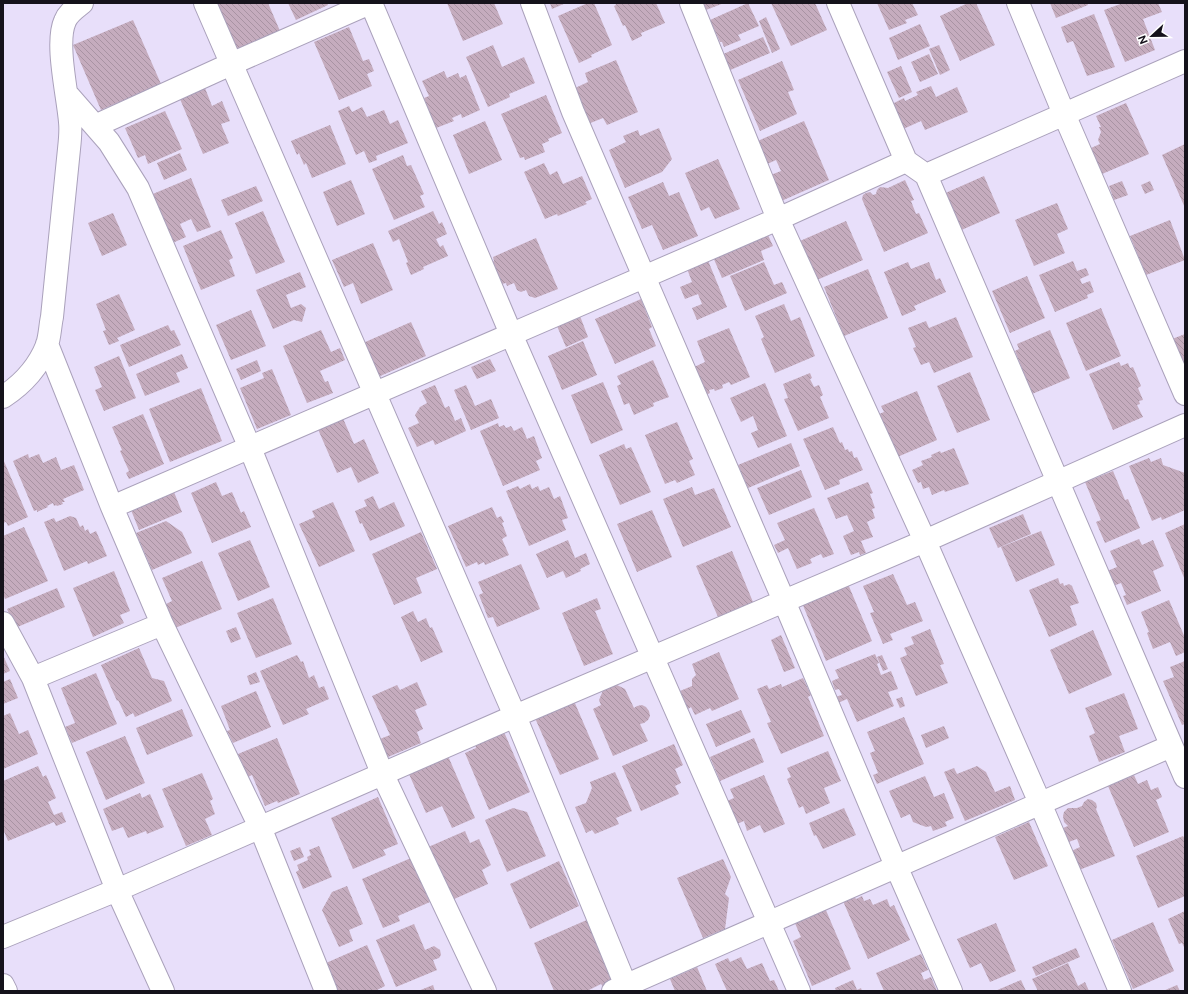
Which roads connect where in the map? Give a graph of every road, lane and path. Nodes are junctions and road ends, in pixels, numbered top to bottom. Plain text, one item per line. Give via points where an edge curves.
1 (82, 3) edge
2 (205, 3) edge
3 (370, 3) edge
4 (532, 3) edge
5 (691, 3) edge
6 (838, 3) edge
7 (1018, 3) edge
8 (1185, 61) edge
9 (231, 64) junction
10 (67, 94) junction
11 (1064, 114) junction
12 (95, 126) junction
13 (906, 161) junction
14 (926, 175) junction
15 (778, 219) junction
16 (644, 277) junction
17 (511, 334) junction
18 (47, 344) junction
19 (375, 393) junction
20 (1185, 394) edge
21 (3, 397) edge
22 (1185, 425) edge
23 (250, 448) junction
24 (1058, 482) junction
25 (112, 507) junction
26 (925, 541) junction
27 (784, 601) junction
28 (3, 623) edge
29 (162, 624) junction
30 (653, 657) junction
31 (33, 678) junction
32 (516, 716) junction
33 (1172, 746) junction
34 (382, 773) junction
35 (1185, 778) edge
36 (1040, 803) junction
37 (260, 827) junction
38 (896, 866) junction
39 (117, 890) junction
40 (769, 922) junction
41 (3, 937) edge
42 (3, 984) edge
43 (622, 989) edge
44 (6, 991) edge
45 (162, 991) edge
46 (326, 991) edge
47 (485, 991) edge
48 (799, 991) edge
49 (951, 991) edge
50 (1120, 991) edge

1 - 10 street via 65,20 62,33
2 - 9 street
3 - 9 street
3 - 17 street
4 - 16 street via 573,112
5 - 15 street
6 - 13 street
7 - 11 street
8 - 11 street
9 - 12 street
9 - 19 street
10 - 12 street
10 - 18 street via 69,149
11 - 14 street
11 - 20 street
12 - 23 street via 109,142 138,188
13 - 14 street
13 - 15 street
14 - 24 street
15 - 16 street
15 - 26 street
16 - 17 street
16 - 27 street
17 - 19 street
17 - 30 street
18 - 21 street via 26,379
18 - 25 street
19 - 23 street
19 - 32 street
22 - 24 street
23 - 25 street
23 - 34 street
24 - 26 street
24 - 33 street
25 - 29 street
26 - 27 street
26 - 36 street
27 - 30 street
27 - 38 street
28 - 31 street
29 - 31 street
29 - 37 street
30 - 32 street
30 - 40 street
31 - 39 street
32 - 34 street
32 - 43 street
33 - 35 street
33 - 36 street
34 - 37 street
34 - 47 street
36 - 38 street
36 - 50 street
37 - 39 street
37 - 46 street
38 - 40 street
38 - 49 street
39 - 41 street
39 - 45 street
40 - 43 street
40 - 48 street
42 - 44 street

